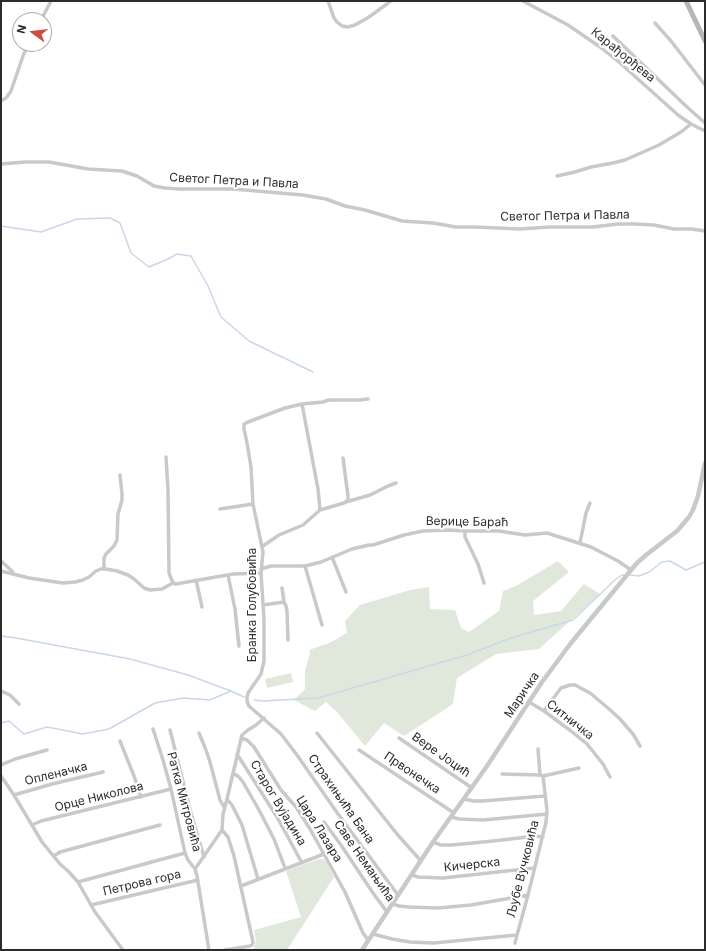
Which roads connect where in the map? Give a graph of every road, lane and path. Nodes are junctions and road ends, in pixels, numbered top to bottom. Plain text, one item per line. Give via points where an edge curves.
1 (51, 1) edge
2 (328, 1) edge
3 (391, 1) edge
4 (523, 1) edge
5 (686, 1) edge
6 (45, 12) edge
7 (655, 23) dead end
8 (613, 36) dead end
9 (705, 41) edge
10 (25, 52) edge
11 (705, 85) edge
12 (1, 101) edge
13 (705, 123) edge
14 (691, 124) junction
15 (705, 131) edge
16 (1, 164) edge
17 (557, 176) dead end
18 (705, 231) edge
19 (368, 399) dead end
20 (302, 404) junction
21 (166, 457) dead end
22 (343, 458) dead end
23 (705, 463) edge
24 (120, 475) dead end
25 (396, 483) dead end
26 (346, 502) junction
27 (590, 503) dead end
28 (253, 504) junction
29 (220, 509) dead end
30 (320, 510) junction
31 (465, 531) junction
32 (580, 543) junction
33 (263, 546) junction
34 (332, 557) junction
35 (1, 561) edge
36 (305, 566) junction
37 (104, 569) junction
38 (1, 571) edge
39 (261, 571) junction
40 (630, 571) junction
41 (13, 574) junction
42 (228, 575) junction
43 (196, 580) junction
44 (172, 583) junction
45 (484, 583) dead end
46 (282, 588) dead end
47 (346, 592) dead end
48 (284, 602) junction
49 (263, 605) junction
50 (202, 607) dead end
51 (322, 625) dead end
52 (288, 640) dead end
53 (239, 646) dead end
54 (1, 691) edge
55 (529, 702) junction
56 (19, 704) dead end
57 (544, 711) junction
58 (264, 718) junction
59 (153, 730) dead end
60 (170, 730) dead end
61 (199, 733) dead end
62 (318, 733) dead end
63 (241, 738) junction
64 (399, 738) dead end
65 (120, 741) dead end
66 (640, 746) dead end
67 (538, 749) dead end
68 (47, 750) dead end
69 (359, 750) dead end
70 (237, 754) junction
71 (1, 765) edge
72 (579, 768) dead end
73 (103, 772) dead end
74 (234, 774) junction
75 (502, 774) dead end
76 (1, 776) edge
77 (542, 776) junction
78 (610, 777) dead end
79 (472, 788) junction
80 (171, 789) junction
81 (14, 795) junction
82 (545, 796) junction
83 (141, 797) junction
84 (228, 799) junction
85 (464, 799) junction
86 (224, 807) junction
87 (547, 814) junction
88 (452, 815) junction
89 (324, 822) dead end
90 (32, 825) junction
91 (160, 825) dead end
92 (222, 830) junction
93 (543, 837) junction
94 (433, 842) junction
95 (185, 853) junction
96 (324, 854) junction
97 (54, 856) junction
98 (204, 857) junction
99 (421, 861) junction
100 (302, 862) junction
101 (285, 868) junction
102 (534, 868) junction
103 (195, 869) junction
104 (412, 875) junction
105 (258, 879) junction
106 (198, 880) junction
107 (78, 882) junction
108 (241, 886) junction
109 (398, 895) junction
110 (528, 895) junction
111 (393, 904) junction
112 (91, 905) junction
113 (388, 912) junction
114 (373, 934) junction
115 (517, 935) junction
116 (368, 940) junction
117 (516, 943) dead end
118 (123, 950) edge
119 (209, 950) edge
120 (225, 950) edge
121 (362, 950) edge

1 - 6 street
2 - 3 street via 337,22 348,27 369,17
4 - 14 street, Карађорђева via 600,47
5 - 9 main road
7 - 11 street
8 - 13 street
10 - 12 street via 11,91
14 - 15 street, Карађорђева
14 - 17 street via 660,145 625,160
16 - 18 street, Светог Петра и Павла via 49,162 85,169 122,171 154,186 165,188 233,189 303,195 402,220 456,226 520,229 630,224
19 - 20 street
20 - 28 street, Бранка Голубовића via 285,408 244,425 251,467
20 - 30 street
21 - 44 street via 169,573
22 - 26 street via 348,496
23 - 40 street, Маричка via 697,500 689,517 677,531
24 - 37 street via 122,494 117,540 104,558
25 - 26 street
26 - 30 street
27 - 32 street
28 - 29 street
28 - 33 street, Бранка Голубовића
30 - 33 street via 303,525 279,535
31 - 32 street, Верице Бараћ via 499,531 525,535 547,533
31 - 34 street, Верице Бараћ via 437,530 410,533
31 - 45 street
32 - 40 street, Верице Бараћ via 599,550 625,565
33 - 39 street, Бранка Голубовића
34 - 36 street, Верице Бараћ
34 - 47 street
35 - 41 street
36 - 39 street, Верице Бараћ via 271,566
36 - 51 street
37 - 41 street via 83,580 70,583
37 - 44 street, Верице Бараћ via 125,574 150,590 162,589
38 - 41 street
39 - 42 street, Верице Бараћ
39 - 49 street, Бранка Голубовића
40 - 55 street, Маричка via 571,643
42 - 43 street, Верице Бараћ
42 - 53 street
43 - 44 street, Верице Бараћ
43 - 50 street
46 - 48 street
48 - 49 street
48 - 52 street via 287,611
49 - 58 street, Бранка Голубовића via 264,661 261,674 248,693 247,700 249,706
54 - 56 street via 10,695
55 - 57 street, Ситничка
55 - 79 street, Маричка
57 - 66 street via 561,688 570,684 575,685 600,701 620,719
57 - 78 street, Ситничка via 587,744
58 - 63 street
58 - 109 street, Страхињића Бана via 298,755
59 - 80 street, Ратка Митровића
60 - 98 street
61 - 86 street
62 - 99 street
63 - 70 street
63 - 96 street, Цара Лазара via 254,747 281,790 300,813
64 - 79 street, Вере Јоцић
65 - 83 street
67 - 77 street, Љубе Вучковића
68 - 71 street
69 - 88 street, Првонечка
70 - 74 street
70 - 100 street, Старог Вујадина
72 - 77 street
73 - 81 street, Опленачка
74 - 84 street
74 - 101 street via 243,782 259,810
75 - 77 street
76 - 81 street
77 - 82 street, Љубе Вучковића
79 - 85 street, Маричка
80 - 83 street, Орце Николова
80 - 95 street, Ратка Митровића
81 - 90 street
82 - 85 street via 482,801
82 - 87 street, Љубе Вучковића
83 - 90 street, Орце Николова
84 - 86 street
84 - 105 street via 242,825
85 - 88 street, Маричка
86 - 92 street
87 - 88 street via 483,820 459,819
87 - 93 street, Љубе Вучковића
88 - 94 street, Маричка
89 - 113 street, Саве Немањића
90 - 97 street
91 - 97 street via 60,852
92 - 98 street
92 - 108 street via 228,837
93 - 94 street via 452,845
93 - 102 street, Љубе Вучковића
94 - 99 street, Маричка
95 - 103 street, Ратка Митровића
95 - 107 street
96 - 100 street
96 - 116 street, Цара Лазара
97 - 107 street
98 - 103 street
99 - 104 street, Маричка
100 - 101 street
101 - 105 street
102 - 104 street, Кичерска via 444,878 418,878
102 - 110 street, Љубе Вучковића
103 - 106 street, Ратка Митровића
104 - 109 street, Маричка
105 - 108 street
106 - 112 street, Петрова гора
106 - 119 street, Ратка Митровића
107 - 112 street
108 - 120 street via 253,942 250,946
109 - 111 street, Маричка
110 - 111 street via 438,908 409,908
110 - 115 street, Љубе Вучковића
111 - 113 street, Маричка
112 - 118 street
113 - 114 street, Маричка
114 - 115 street via 410,942 434,943
114 - 116 street, Маричка
115 - 117 street, Љубе Вучковића
116 - 121 street, Маричка

